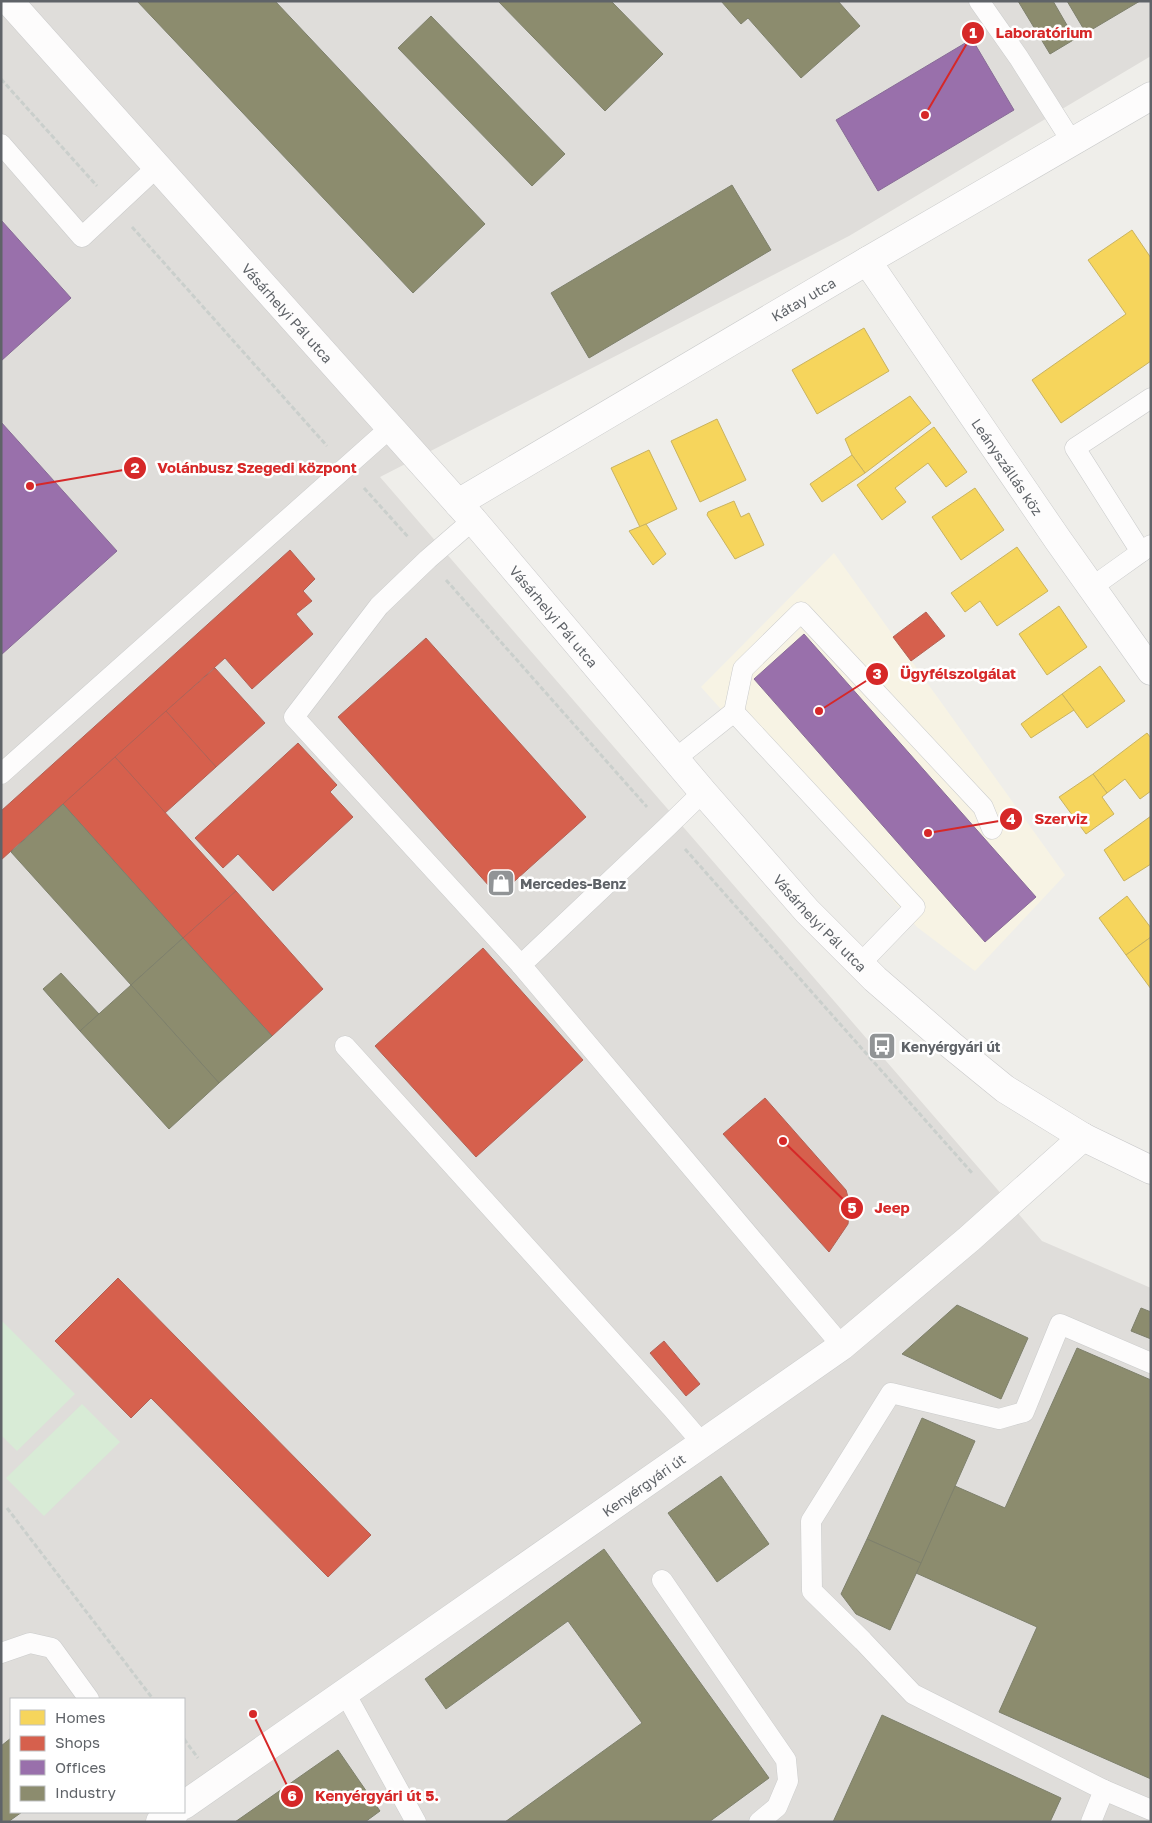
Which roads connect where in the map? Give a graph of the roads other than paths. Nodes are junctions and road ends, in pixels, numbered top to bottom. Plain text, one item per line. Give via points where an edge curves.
1 (9, 1) edge
2 (979, 1) edge
3 (1151, 96) edge
4 (1072, 142) junction
5 (1, 144) edge
6 (157, 167) junction
7 (867, 261) junction
8 (1151, 398) edge
9 (390, 428) junction
10 (465, 511) junction
11 (1146, 548) edge
12 (1092, 587) junction
13 (1151, 671) edge
14 (734, 712) junction
15 (675, 759) junction
16 (1, 774) edge
17 (703, 792) junction
18 (992, 829) dead end
19 (521, 964) junction
20 (860, 964) junction
21 (345, 1046) dead end
22 (1083, 1137) junction
23 (1151, 1170) edge
24 (842, 1346) junction
25 (1151, 1363) edge
26 (702, 1443) junction
27 (662, 1580) dead end
28 (1, 1653) edge
29 (344, 1693) junction
30 (88, 1698) edge
31 (1104, 1790) junction
32 (185, 1804) edge
33 (1151, 1810) edge
34 (416, 1822) edge
35 (759, 1822) edge
36 (1091, 1822) edge

1 - 6 street, Vásárhelyi Pál utca
2 - 4 lane
3 - 4 street, Kátay utca
4 - 7 street, Kátay utca
5 - 6 lane via 82,237
6 - 9 street, Vásárhelyi Pál utca
7 - 10 street, Kátay utca
7 - 12 street, Leányszállás köz
8 - 11 lane via 1075,448
9 - 10 street, Vásárhelyi Pál utca
9 - 16 lane
10 - 15 street, Vásárhelyi Pál utca
10 - 19 lane via 428,559 379,606 294,717
11 - 12 lane
12 - 13 street, Leányszállás köz
14 - 15 lane
14 - 18 lane via 743,669 801,612 983,806
14 - 20 lane via 915,907
15 - 17 street, Vásárhelyi Pál utca
17 - 19 lane
17 - 20 street, Vásárhelyi Pál utca via 807,911
19 - 24 lane
20 - 22 street, Vásárhelyi Pál utca via 1005,1089
21 - 26 lane
22 - 23 street, Vásárhelyi Pál utca
22 - 24 street, Kenyérgyári út
24 - 26 street, Kenyérgyári út
25 - 31 lane via 1060,1324 1024,1412 999,1419 891,1393 811,1521 812,1591 913,1694
26 - 29 street, Kenyérgyári út
27 - 35 lane via 786,1760 788,1781 777,1807
28 - 30 lane via 30,1643 52,1648
29 - 32 street, Kenyérgyári út
29 - 34 lane
31 - 33 lane
31 - 36 lane

